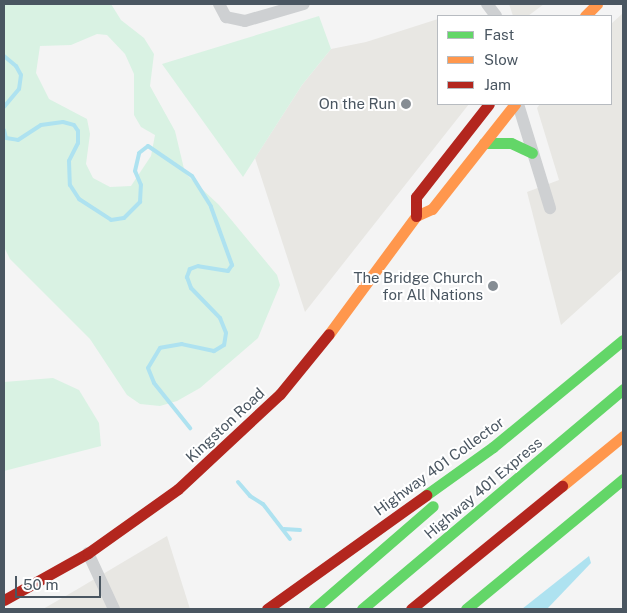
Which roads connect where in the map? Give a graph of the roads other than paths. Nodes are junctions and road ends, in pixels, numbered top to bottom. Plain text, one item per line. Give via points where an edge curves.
1 (219, 4) edge
2 (304, 4) edge
3 (597, 4) edge
4 (586, 15) edge
5 (488, 105) edge
6 (515, 105) edge
7 (516, 105) edge
8 (484, 143) junction
9 (532, 152) junction
10 (550, 208) dead end
11 (416, 216) junction
12 (623, 340) edge
13 (623, 389) edge
14 (623, 436) edge
15 (493, 447) junction
16 (623, 479) edge
17 (88, 552) junction
18 (4, 600) edge
19 (114, 609) edge
20 (267, 609) edge
21 (314, 609) edge
22 (362, 609) edge
23 (411, 609) edge
24 (466, 609) edge

1 - 2 street via 226,17 245,21
3 - 4 main road
5 - 11 main road, Kingston Road via 416,197
6 - 8 main road, Kingston Road
7 - 9 street
8 - 9 main road via 511,143
8 - 11 main road, Kingston Road via 432,210
9 - 10 street
11 - 17 main road, Kingston Road via 331,332 280,394 178,489
12 - 15 main road, Highway 401 Collector
13 - 22 main road, Highway 401 Express
14 - 23 main road
15 - 20 main road, Highway 401 Collector
15 - 21 main road via 416,522
16 - 24 main road
17 - 18 main road, Kingston Road
17 - 19 street

